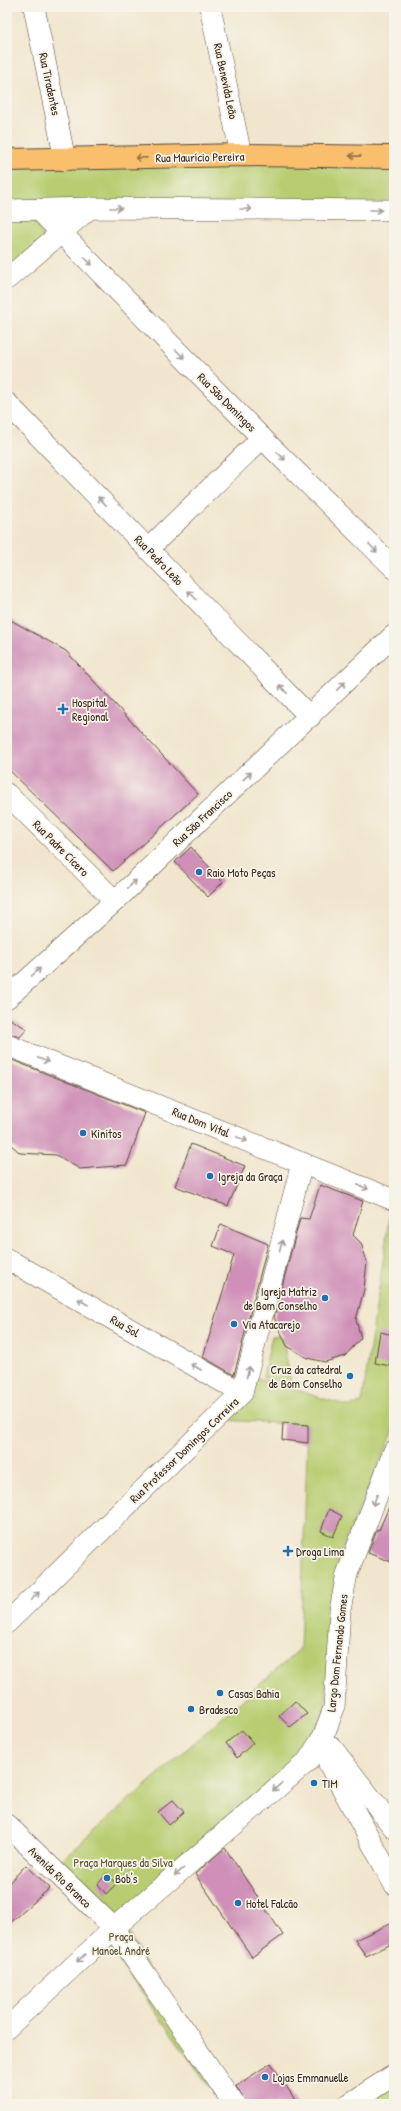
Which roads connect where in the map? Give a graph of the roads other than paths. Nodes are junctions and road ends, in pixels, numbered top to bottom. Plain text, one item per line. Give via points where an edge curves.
1 (34, 7) edge
2 (210, 7) edge
3 (241, 155) junction
4 (394, 157) edge
5 (7, 160) edge
6 (65, 160) junction
7 (90, 208) junction
8 (38, 209) junction
9 (7, 210) edge
10 (394, 210) edge
11 (61, 233) junction
12 (7, 279) edge
13 (7, 404) edge
14 (262, 438) junction
15 (148, 549) junction
16 (394, 568) edge
17 (394, 635) edge
18 (310, 717) junction
19 (7, 794) edge
20 (115, 901) junction
21 (7, 998) edge
22 (7, 1046) edge
23 (302, 1163) junction
24 (394, 1200) edge
25 (7, 1259) edge
26 (242, 1393) junction
27 (394, 1451) edge
28 (7, 1623) edge
29 (323, 1737) junction
30 (7, 1825) edge
31 (394, 1828) edge
32 (394, 1884) edge
33 (114, 1928) junction
34 (7, 2028) edge
35 (394, 2074) edge
36 (234, 2104) edge
37 (349, 2104) edge

1 - 6 street, Rua Tiradentes
2 - 3 street, Rua Benevida Leão
4 -> 3 main road, Rua Maurício Pereira
3 -> 6 main road, Rua Maurício Pereira
5 - 6 main road, Rua Maurício Pereira
7 - 8 street
7 -> 10 street
7 - 11 street
8 - 9 street
8 - 11 street, Rua São Domingos
11 - 12 street
11 -> 14 street, Rua São Domingos
15 -> 13 street, Rua Pedro Leão
14 - 15 street
14 -> 16 street, Rua São Domingos
18 -> 15 street, Rua Pedro Leão
18 -> 17 street, Rua São Francisco
20 -> 18 street, Rua São Francisco
19 - 20 street, Rua Padre Cícero
21 -> 20 street, Rua São Francisco
22 -> 23 street, Rua Dom Vital
23 -> 24 street, Rua Dom Vital
26 -> 23 street, Rua Professor Domingos Correira
26 -> 25 street, Rua Sol
28 -> 26 street, Rua Professor Domingos Correira
27 -> 29 street, Largo Dom Fernando Gomes via 347,1574 340,1610 334,1708
29 - 31 street
29 - 32 street via 329,1764
29 -> 33 street, Largo Dom Fernando Gomes via 307,1762
30 - 33 street, Avenida Rio Branco
33 -> 34 street, Largo Dom Fernando Gomes
33 - 36 street, Avenida Rio Branco
35 - 37 street

